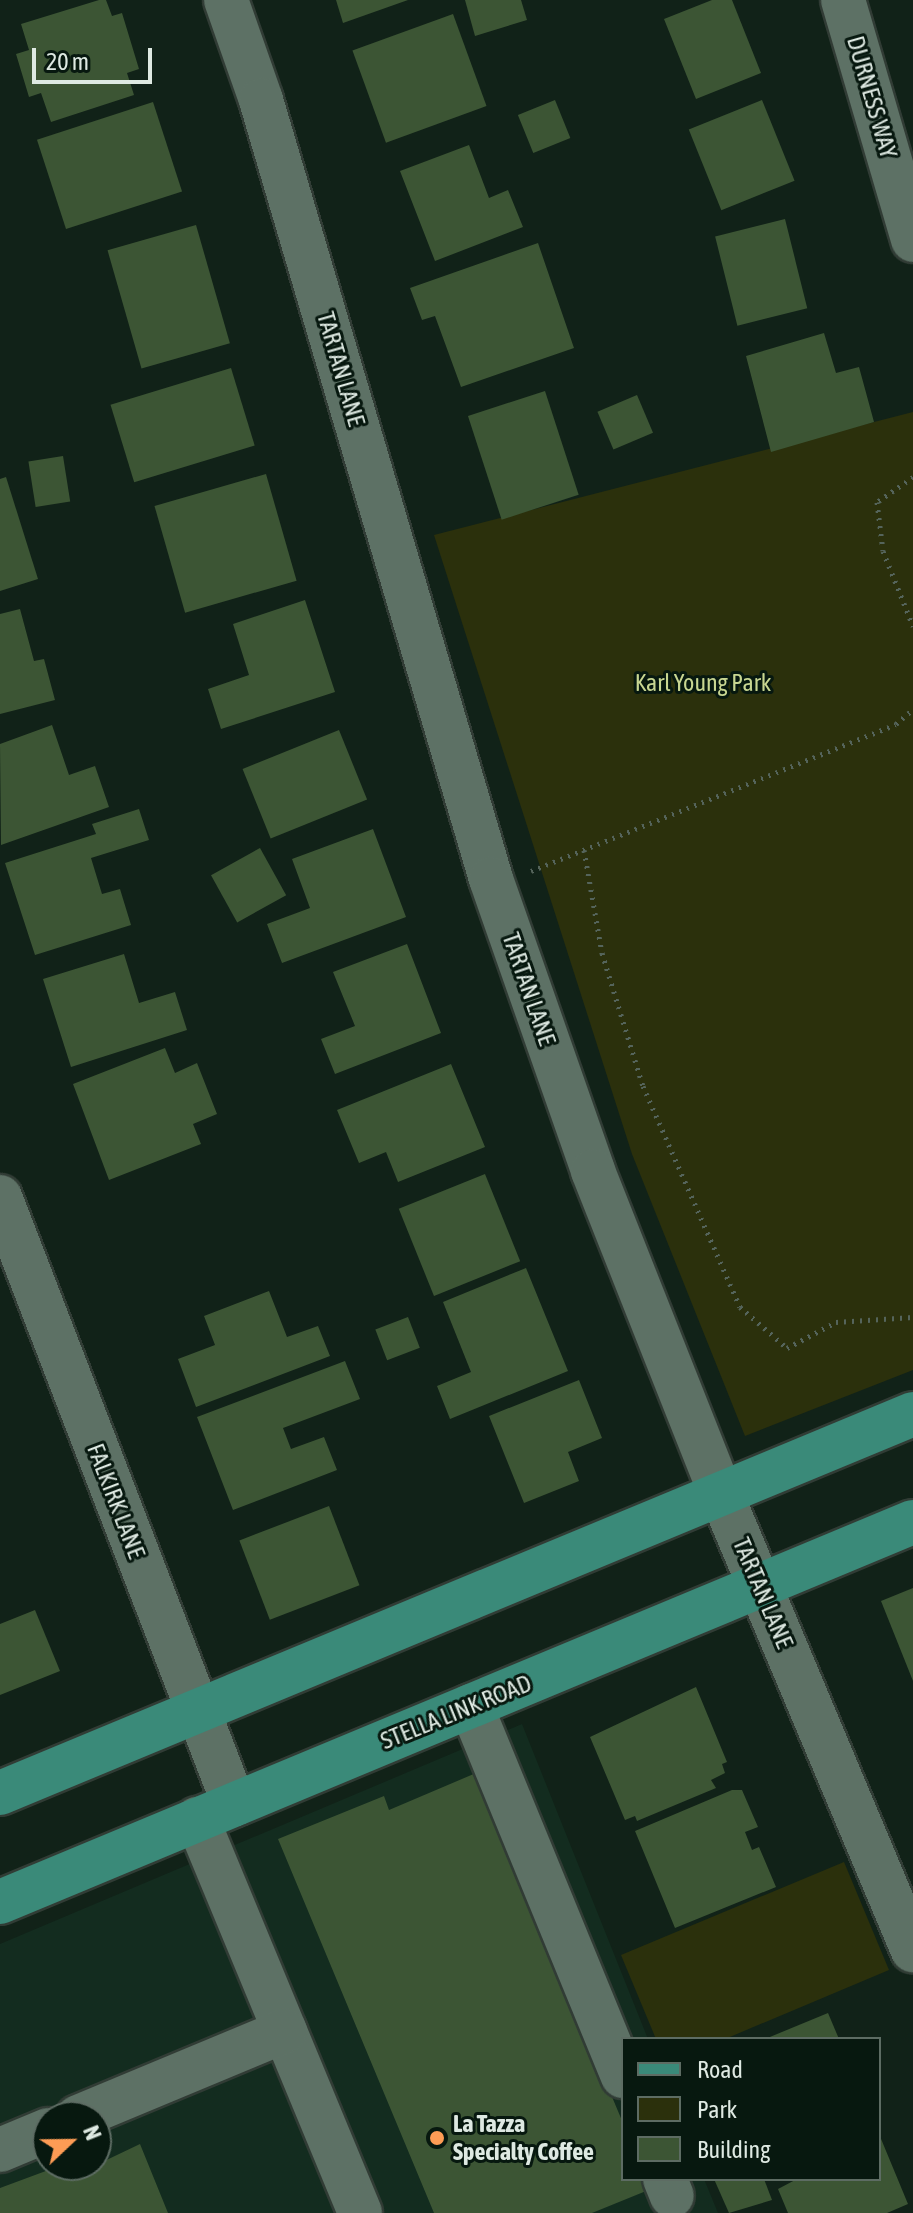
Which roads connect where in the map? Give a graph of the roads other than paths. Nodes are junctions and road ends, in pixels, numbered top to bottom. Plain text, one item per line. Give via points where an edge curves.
1 (226, 0) edge
2 (843, 0) edge
3 (913, 240) edge
4 (0, 1197) edge
5 (913, 1414) edge
6 (721, 1494) junction
7 (913, 1522) edge
8 (760, 1586) junction
9 (471, 1706) junction
10 (195, 1710) junction
11 (0, 1793) edge
12 (215, 1811) junction
13 (0, 1902) edge
14 (913, 1950) edge
15 (285, 2031) junction
16 (621, 2071) edge
17 (112, 2103) edge
18 (32, 2137) edge
19 (0, 2150) edge
20 (360, 2213) edge

1 - 6 street, TARTAN LANE via 261,100 491,879 593,1171
2 - 3 street, DURNESS WAY
4 - 10 street, FALKIRK LANE
5 - 6 main road
6 - 8 street, TARTAN LANE
6 - 10 main road
7 - 8 main road, STELLA LINK ROAD
8 - 9 main road, STELLA LINK ROAD
8 - 14 street, TARTAN LANE
9 - 12 main road, STELLA LINK ROAD
9 - 16 street
10 - 11 main road
10 - 12 street, FALKIRK LANE
12 - 13 main road, STELLA LINK ROAD
12 - 15 street, FALKIRK LANE
15 - 17 street
15 - 20 street, FALKIRK LANE
18 - 19 street

